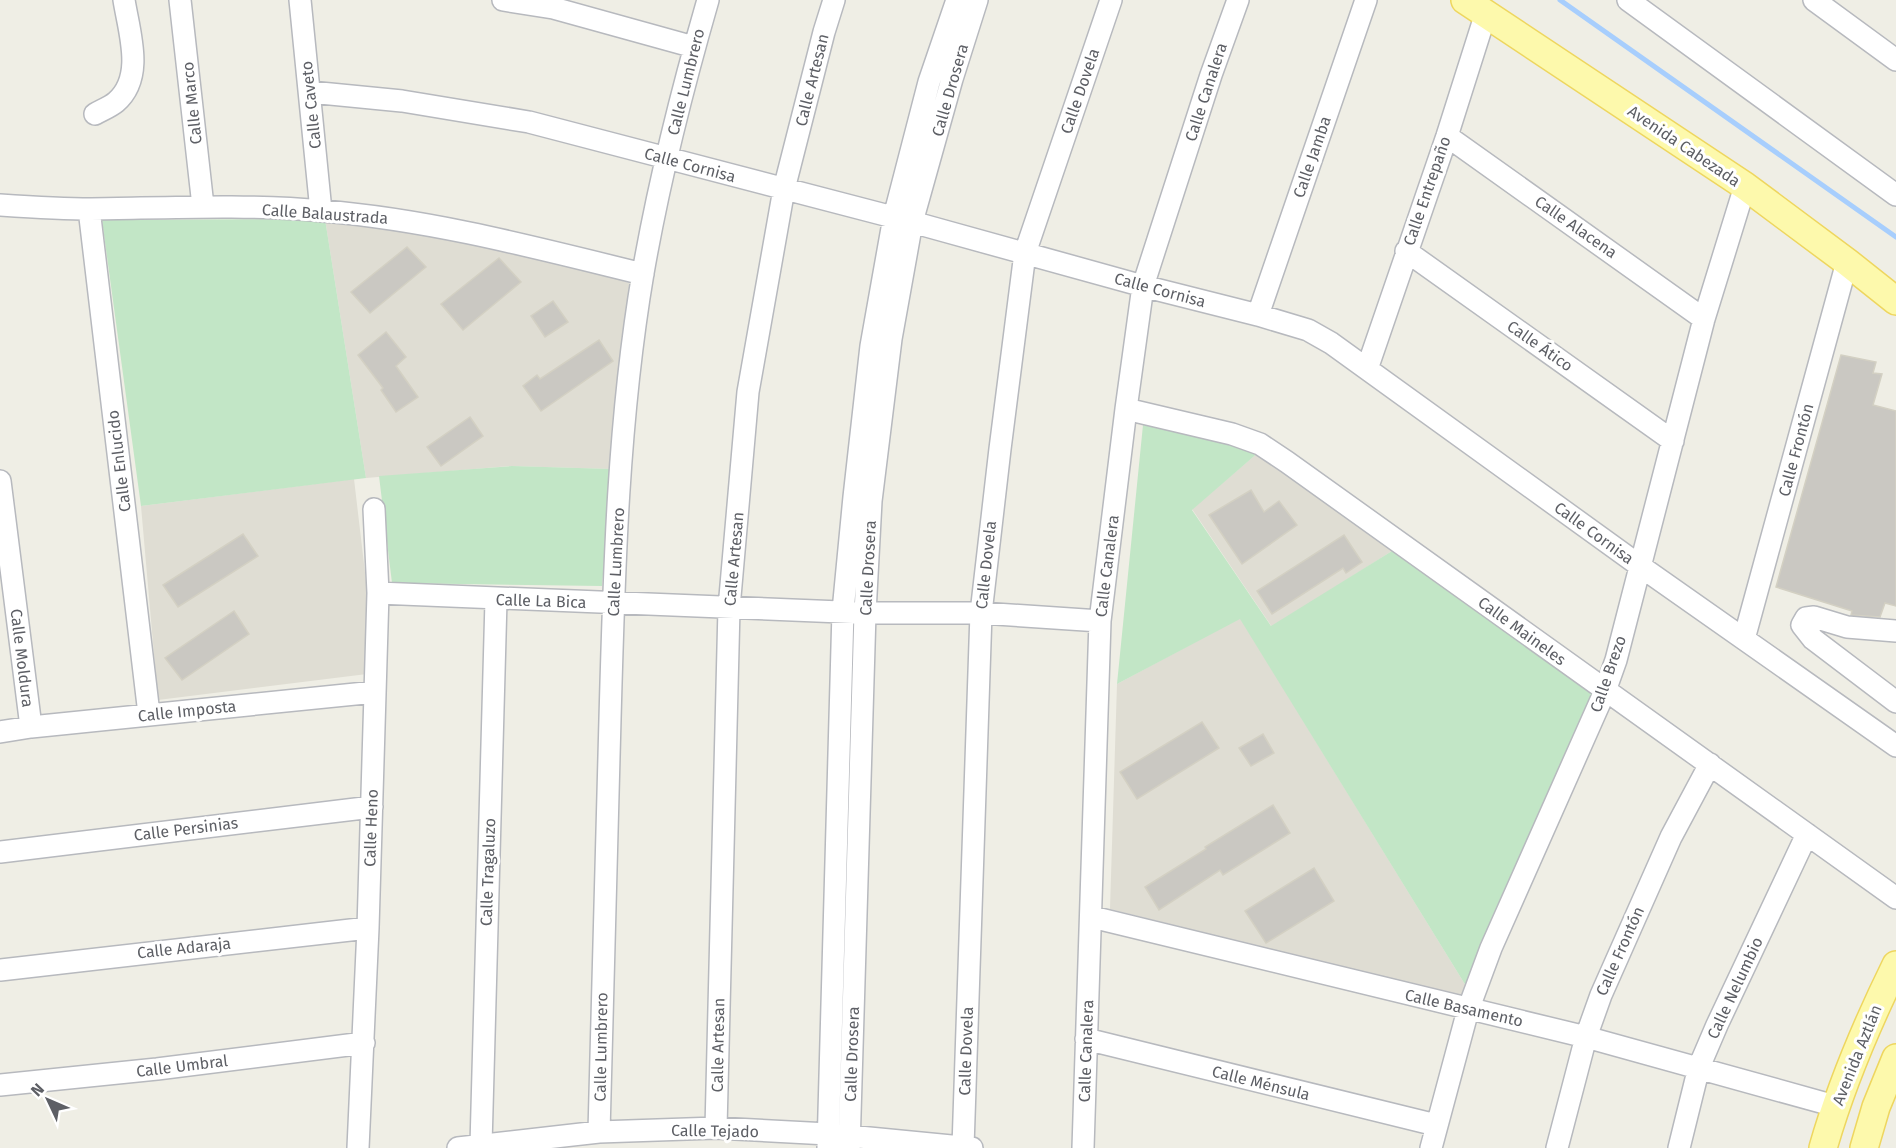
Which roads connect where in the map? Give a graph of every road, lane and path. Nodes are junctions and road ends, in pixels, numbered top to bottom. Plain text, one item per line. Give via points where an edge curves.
1 (124, 0) edge
2 (180, 0) edge
3 (300, 0) edge
4 (503, 0) edge
5 (708, 0) edge
6 (834, 0) edge
7 (957, 0) edge
8 (977, 0) edge
9 (1111, 0) edge
10 (1238, 0) edge
11 (1366, 0) edge
12 (1628, 0) edge
13 (1814, 0) edge
14 (1476, 7) edge
15 (694, 46) junction
16 (1896, 60) edge
17 (310, 92) junction
18 (95, 114) dead end
19 (1447, 136) junction
20 (667, 158) junction
21 (1745, 186) junction
22 (784, 189) junction
23 (1896, 195) edge
24 (0, 206) edge
25 (203, 206) junction
26 (89, 209) junction
27 (321, 211) junction
28 (903, 219) junction
29 (1406, 251) junction
30 (1025, 253) junction
31 (1847, 262) junction
32 (643, 274) junction
33 (1143, 286) junction
34 (1896, 301) edge
35 (1258, 315) junction
36 (1704, 319) junction
37 (1367, 369) junction
38 (1126, 409) junction
39 (1673, 441) junction
40 (0, 481) edge
41 (374, 509) dead end
42 (1640, 566) junction
43 (378, 593) junction
44 (496, 600) junction
45 (613, 604) junction
46 (729, 608) junction
47 (843, 611) junction
48 (865, 613) junction
49 (981, 614) junction
50 (1101, 621) junction
51 (1896, 632) edge
52 (1744, 639) junction
53 (1605, 691) junction
54 (375, 692) junction
55 (1896, 702) edge
56 (149, 714) junction
57 (31, 727) junction
58 (0, 732) edge
59 (1896, 746) edge
60 (1710, 764) junction
61 (372, 807) junction
62 (1807, 834) junction
63 (0, 852) edge
64 (1896, 898) edge
65 (1092, 917) junction
66 (369, 928) junction
67 (1896, 965) edge
68 (0, 970) edge
69 (1468, 1010) junction
70 (1586, 1037) junction
71 (1086, 1039) junction
72 (364, 1043) junction
73 (1896, 1058) edge
74 (1699, 1067) junction
75 (0, 1085) edge
76 (1835, 1106) junction
77 (1437, 1125) junction
78 (716, 1128) junction
79 (599, 1132) junction
80 (838, 1142) edge
81 (481, 1145) junction
82 (967, 1147) edge
83 (358, 1148) edge
84 (458, 1148) edge
85 (1083, 1148) edge
86 (1431, 1148) edge
87 (1557, 1148) edge
88 (1679, 1148) edge
89 (1823, 1148) edge
90 (1863, 1148) edge

1 - 18 street via 133,60 130,84 116,103
2 - 25 street, Calle Marco
3 - 17 street, Calle Caveto
4 - 15 street via 553,8
5 - 15 street, Calle Lumbrero
6 - 22 street, Calle Artesan
7 - 28 street, Calle Drosera via 929,82
8 - 28 street, Calle Drosera
9 - 30 street, Calle Dovela
10 - 33 street, Calle Canalera
11 - 35 street, Calle Jamba
12 - 23 street
13 - 16 street
14 - 19 street, Calle Entrepaño
14 - 21 main road, Avenida Cabezada
15 - 20 street, Calle Lumbrero
17 - 20 street, Calle Cornisa via 402,101 529,122
17 - 27 street, Calle Caveto
19 - 29 street, Calle Entrepaño
19 - 36 street, Calle Alacena
20 - 22 street, Calle Cornisa
20 - 32 street, Calle Lumbrero
21 - 31 main road, Avenida Cabezada
21 - 36 street, Calle Brezo
22 - 28 street, Calle Cornisa
22 - 46 street, Calle Artesan via 748,392
24 - 26 street, Calle Balaustrada
25 - 26 street, Calle Balaustrada
25 - 27 street, Calle Balaustrada
26 - 56 street, Calle Enlucido
27 - 32 street, Calle Balaustrada via 487,235
28 - 30 street, Calle Cornisa
28 - 47 street, Calle Drosera via 871,346
28 - 48 street, Calle Drosera via 871,501
29 - 37 street, Calle Entrepaño
29 - 39 street, Calle Ático
30 - 33 street, Calle Cornisa
30 - 49 street, Calle Dovela
31 - 34 main road, Avenida Cabezada
31 - 52 street, Calle Frontón
32 - 45 street, Calle Lumbrero via 623,443
33 - 35 street, Calle Cornisa
33 - 38 street, Calle Canalera
35 - 37 street, Calle Cornisa via 1308,330
36 - 39 street, Calle Brezo
37 - 42 street, Calle Cornisa
38 - 50 street, Calle Canalera
38 - 53 street, Calle Maineles via 1260,444
39 - 42 street, Calle Brezo
40 - 57 street, Calle Moldura
41 - 43 street, Calle Heno
42 - 52 street, Calle Cornisa
42 - 53 street, Calle Brezo
43 - 44 street, Calle La Bica
43 - 54 street, Calle Heno
44 - 45 street, Calle La Bica
44 - 81 street, Calle Tragaluzo
45 - 46 street, Calle La Bica
45 - 79 street, Calle Lumbrero
46 - 47 street, Calle La Bica
46 - 78 street, Calle Artesan
47 - 48 street, Calle La Bica
47 - 80 street, Calle Drosera
48 - 49 street, Calle La Bica
48 - 80 street, Calle Drosera
49 - 50 street, Calle La Bica
49 - 82 street, Calle Dovela
50 - 65 street, Calle Canalera
51 - 55 street via 1847,627 1814,617 1806,618 1803,625 1813,639
52 - 59 street, Calle Cornisa
53 - 60 street, Calle Maineles
53 - 69 street, Calle Brezo via 1491,948
54 - 56 street, Calle Imposta
54 - 61 street, Calle Heno
56 - 57 street, Calle Imposta
57 - 58 street, Calle Imposta
60 - 62 street, Calle Maineles
60 - 70 street, Calle Frontón via 1671,837
61 - 63 street, Calle Persinias
61 - 66 street, Calle Heno
62 - 64 street, Calle Maineles
62 - 74 street, Calle Nelumbio
65 - 69 street, Calle Basamento
65 - 71 street, Calle Canalera
66 - 68 street, Calle Adaraja
66 - 72 street, Calle Heno
67 - 76 main road, Avenida Aztlán
69 - 70 street, Calle Basamento
69 - 77 street, Calle Brezo
70 - 74 street, Calle Basamento
70 - 87 street, Calle Frontón
71 - 77 street, Calle Ménsula
71 - 85 street, Calle Canalera
72 - 75 street, Calle Umbral
72 - 83 street, Calle Heno
73 - 90 main road
74 - 76 street, Calle Basamento
74 - 88 street, Calle Nelumbio
76 - 89 main road, Avenida Aztlán
77 - 86 street, Calle Brezo
78 - 79 street, Calle Tejado
78 - 80 street, Calle Tejado
79 - 81 street, Calle Tejado
80 - 82 street, Calle Tejado
81 - 84 street, Calle Tejado

